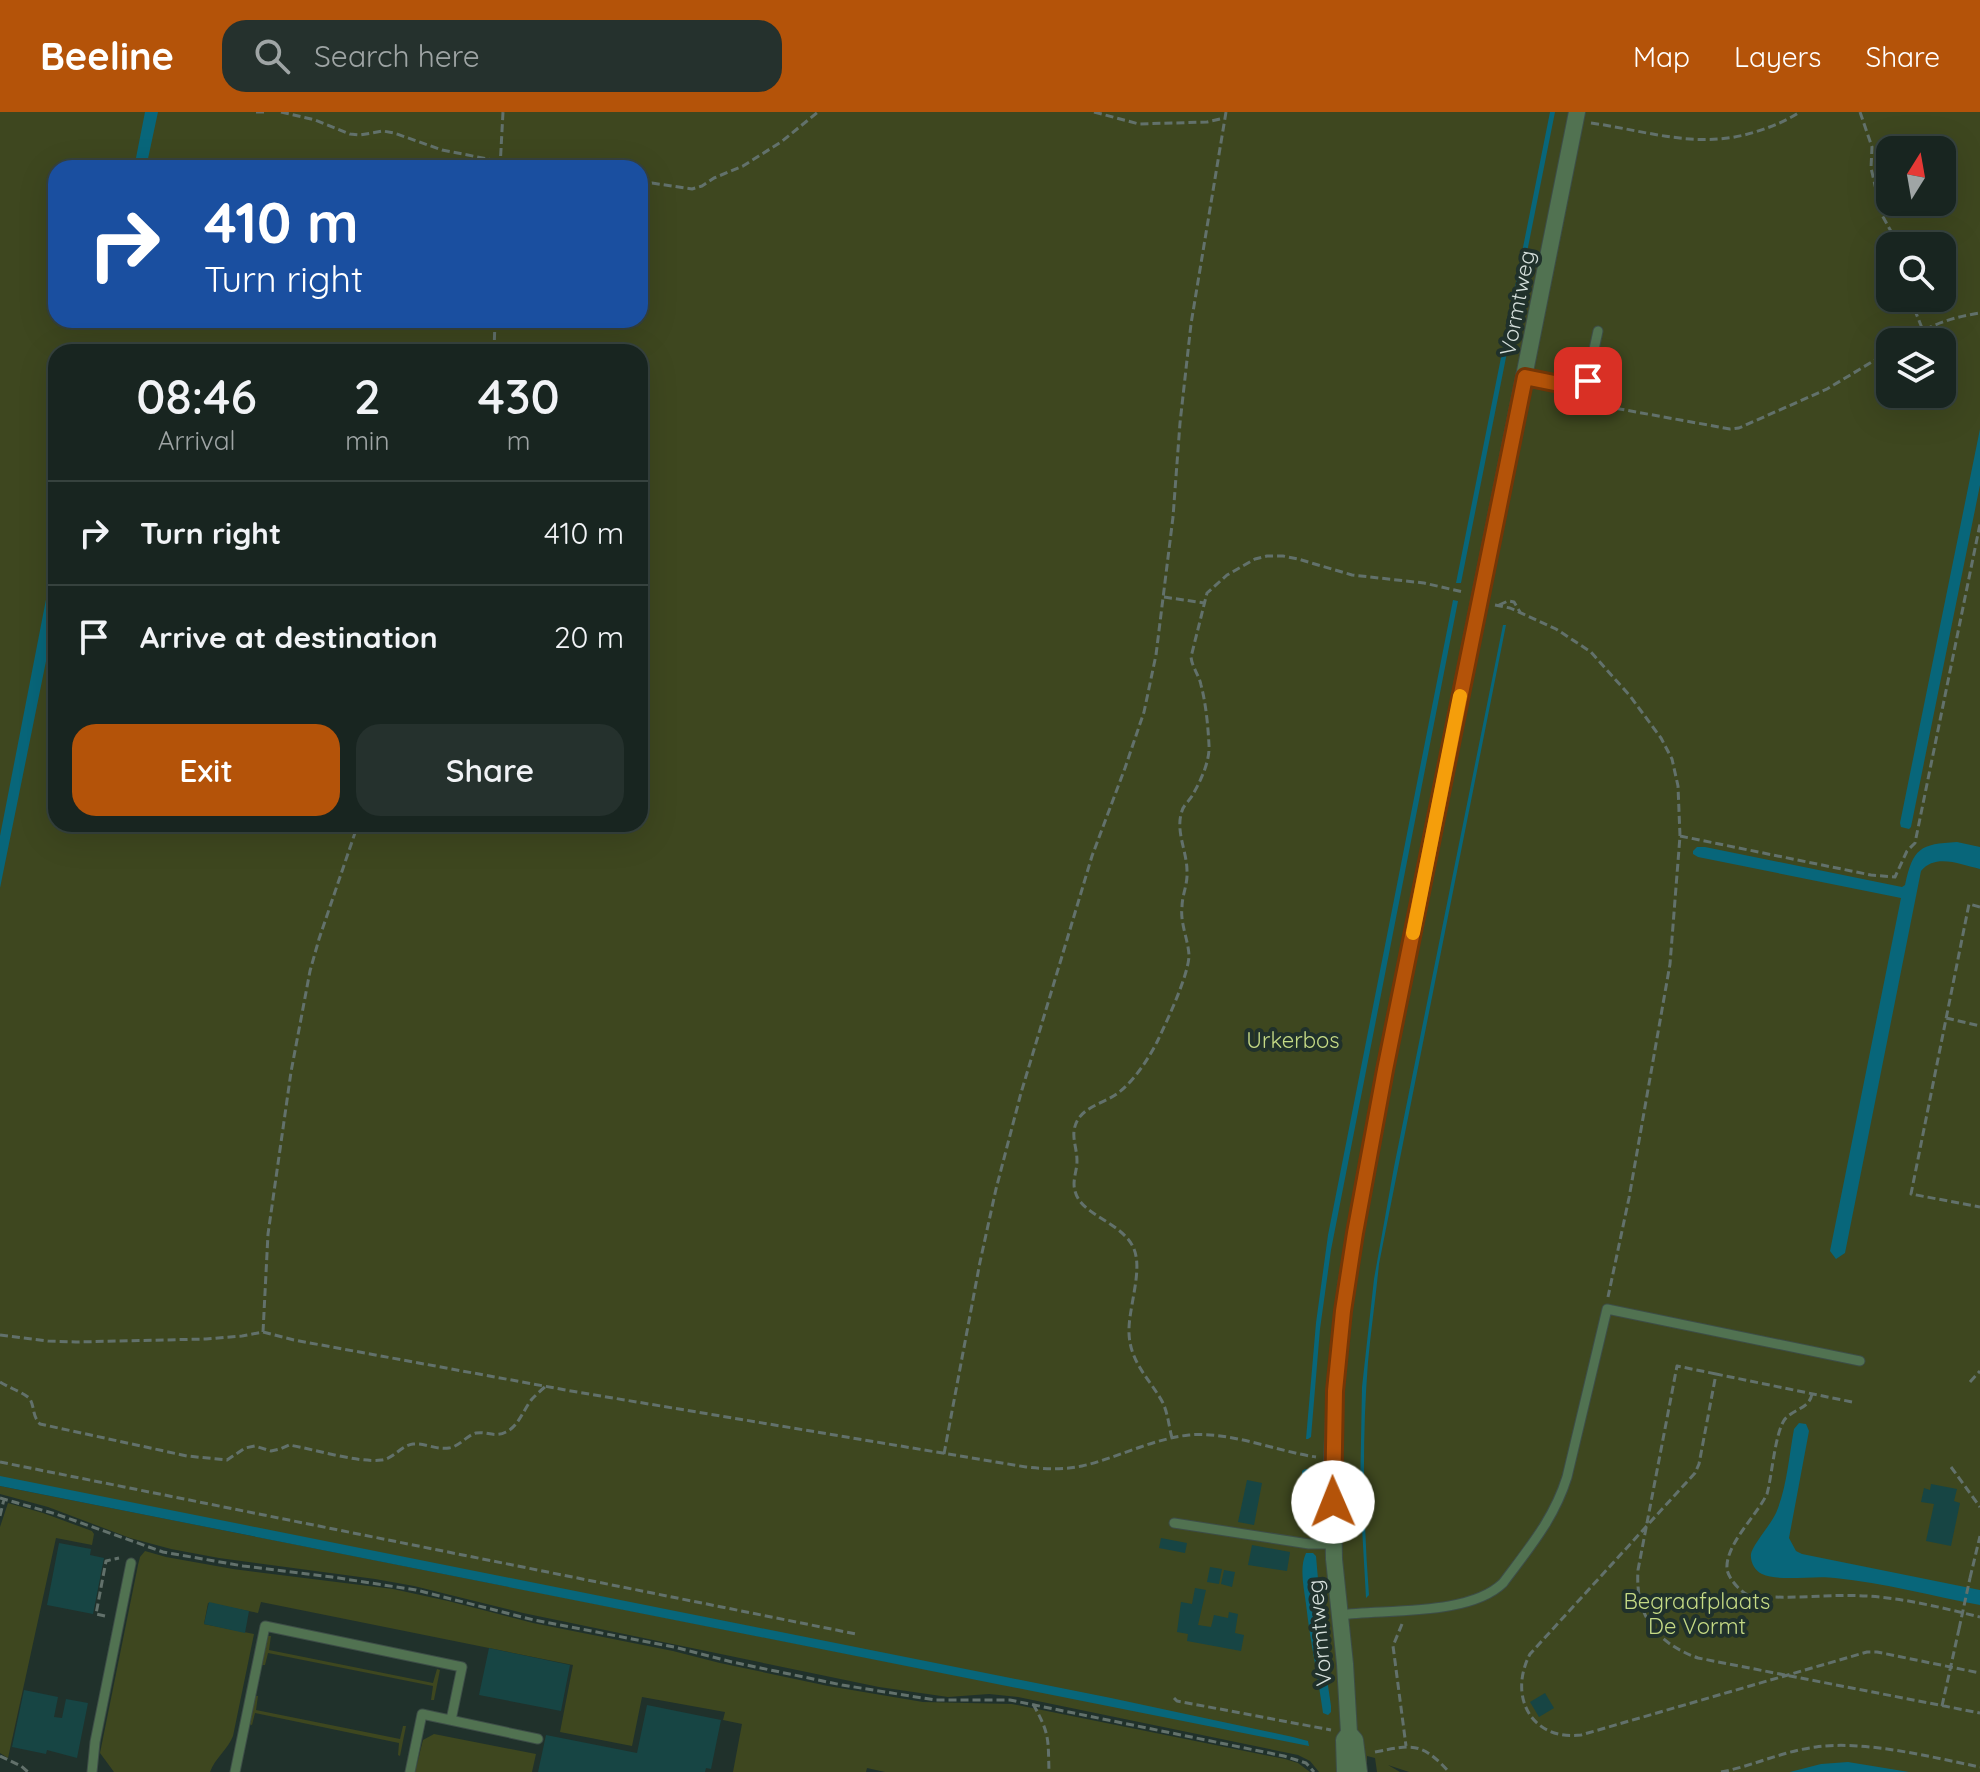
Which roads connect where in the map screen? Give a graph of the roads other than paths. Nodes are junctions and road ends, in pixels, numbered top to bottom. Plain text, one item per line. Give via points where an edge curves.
1 (1577, 112) edge
2 (1598, 331) dead end
3 (1525, 377) junction
4 (1860, 1361) dead end
5 (1174, 1523) dead end
6 (1334, 1544) junction
7 (127, 1560) road end
8 (1340, 1615) junction
9 (451, 1720) junction
10 (1349, 1733) junction
11 (538, 1739) dead end
12 (92, 1772) edge
13 (235, 1772) edge
14 (410, 1772) edge
15 (1345, 1772) edge
16 (1359, 1772) edge

1 - 3 street, Vormtweg
2 - 3 lane via 1586,386
3 - 6 street, Vormtweg via 1350,1263 1335,1391
4 - 8 lane via 1607,1309 1564,1488 1554,1513 1503,1583 1462,1603
5 - 6 lane
6 - 8 street, Vormtweg
7 - 12 lane
8 - 10 street, Vormtweg
9 - 11 lane
9 - 13 lane via 462,1667 265,1626
9 - 14 lane via 422,1714
10 - 15 street, Vormtweg via 1344,1740
10 - 16 street, Vormtweg via 1355,1740

